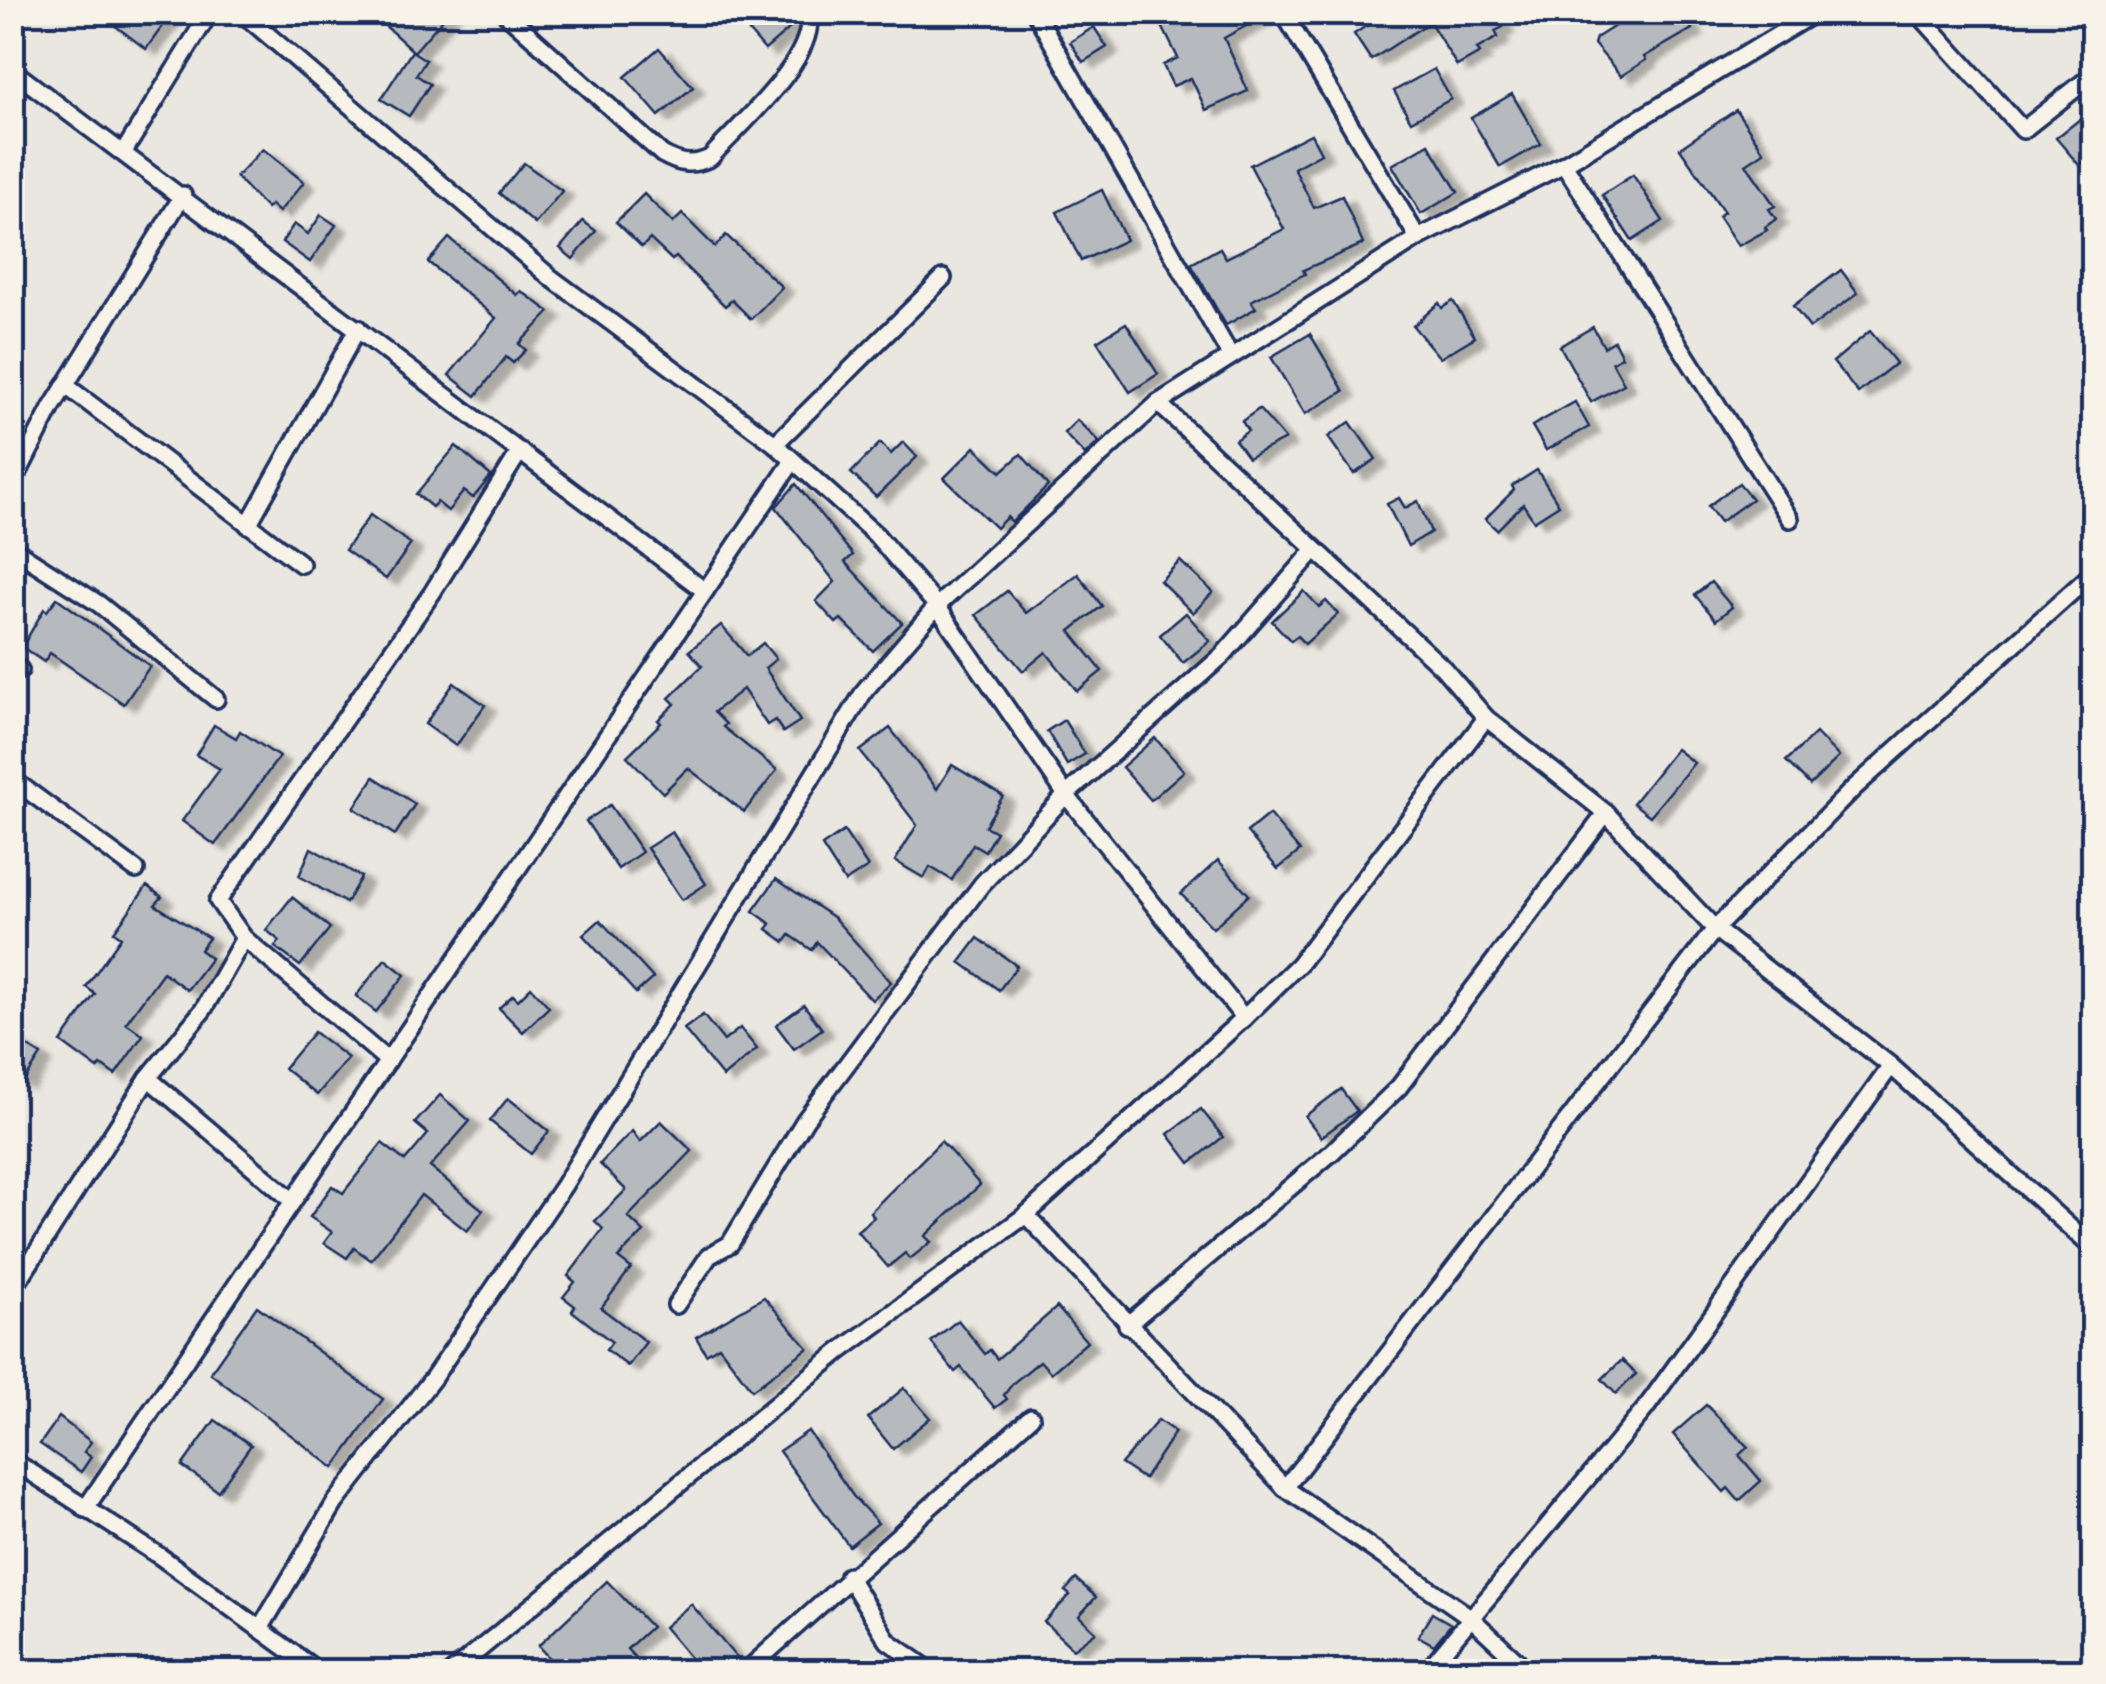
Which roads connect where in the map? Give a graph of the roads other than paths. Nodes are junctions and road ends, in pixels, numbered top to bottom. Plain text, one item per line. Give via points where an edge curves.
1 (210, 12) edge
2 (241, 12) edge
3 (504, 12) edge
4 (808, 12) edge
5 (1035, 12) edge
6 (1283, 12) edge
7 (1816, 12) edge
8 (1917, 12) edge
9 (12, 70) edge
10 (2094, 74) edge
11 (125, 150) junction
12 (1564, 164) junction
13 (183, 195) junction
14 (1418, 238) junction
15 (943, 278) dead end
16 (358, 328) junction
17 (1230, 355) junction
18 (66, 385) junction
19 (1158, 403) junction
20 (775, 444) junction
21 (520, 450) junction
22 (793, 461) junction
23 (12, 485) edge
24 (1790, 520) dead end
25 (248, 526) junction
26 (12, 548) edge
27 (1313, 552) junction
28 (302, 564) dead end
29 (2094, 572) edge
30 (705, 591) junction
31 (937, 606) junction
32 (216, 699) dead end
33 (1486, 718) junction
34 (12, 779) edge
35 (1066, 795) junction
36 (1606, 813) junction
37 (136, 870) dead end
38 (1715, 929) junction
39 (244, 938) junction
40 (1244, 1018) junction
41 (388, 1061) junction
42 (1891, 1066) junction
43 (148, 1078) junction
44 (294, 1201) junction
45 (1026, 1215) junction
46 (2094, 1249) edge
47 (12, 1290) edge
48 (676, 1305) dead end
49 (1127, 1325) junction
50 (1031, 1417) dead end
51 (12, 1460) edge
52 (1286, 1488) junction
53 (85, 1510) junction
54 (848, 1576) junction
55 (1470, 1617) junction
56 (260, 1629) junction
57 (319, 1672) edge
58 (452, 1672) edge
59 (746, 1672) edge
60 (932, 1672) edge
61 (1426, 1672) edge
62 (1528, 1672) edge

1 - 11 street
2 - 20 street via 550,277
3 - 4 street via 662,154 697,164 710,158 803,52
5 - 17 street
6 - 14 street
7 - 12 street
8 - 10 street via 2023,130
9 - 11 street
11 - 13 street
12 - 14 street
12 - 24 street
13 - 16 street
13 - 18 street
14 - 17 street
15 - 20 street
16 - 21 street
16 - 25 street
17 - 19 street
18 - 23 street
18 - 25 street
19 - 27 street
19 - 31 street
20 - 22 street
21 - 30 street
21 - 39 street via 432,593 218,901
22 - 30 street
22 - 31 street via 908,567
25 - 28 street
26 - 32 street via 99,604
27 - 33 street via 1443,668
27 - 35 street via 1222,655
29 - 38 street via 1854,788
30 - 41 street
31 - 35 street
31 - 56 street via 865,690 564,1185 434,1378 336,1504
33 - 36 street
33 - 40 street via 1299,964
34 - 37 street
35 - 40 street
35 - 48 street via 982,884 901,989 805,1120 730,1244 709,1256
36 - 38 street
36 - 49 street via 1400,1087
38 - 42 street
38 - 52 street
39 - 41 street
39 - 43 street via 202,1010
40 - 45 street
41 - 44 street
42 - 46 street
42 - 55 street via 1645,1409
43 - 44 street
43 - 47 street
44 - 53 street
45 - 49 street
45 - 58 street via 840,1352
49 - 52 street
50 - 54 street
51 - 53 street
52 - 55 street
53 - 56 street
54 - 59 street
54 - 60 street via 888,1641
55 - 61 street
55 - 62 street
56 - 57 street

